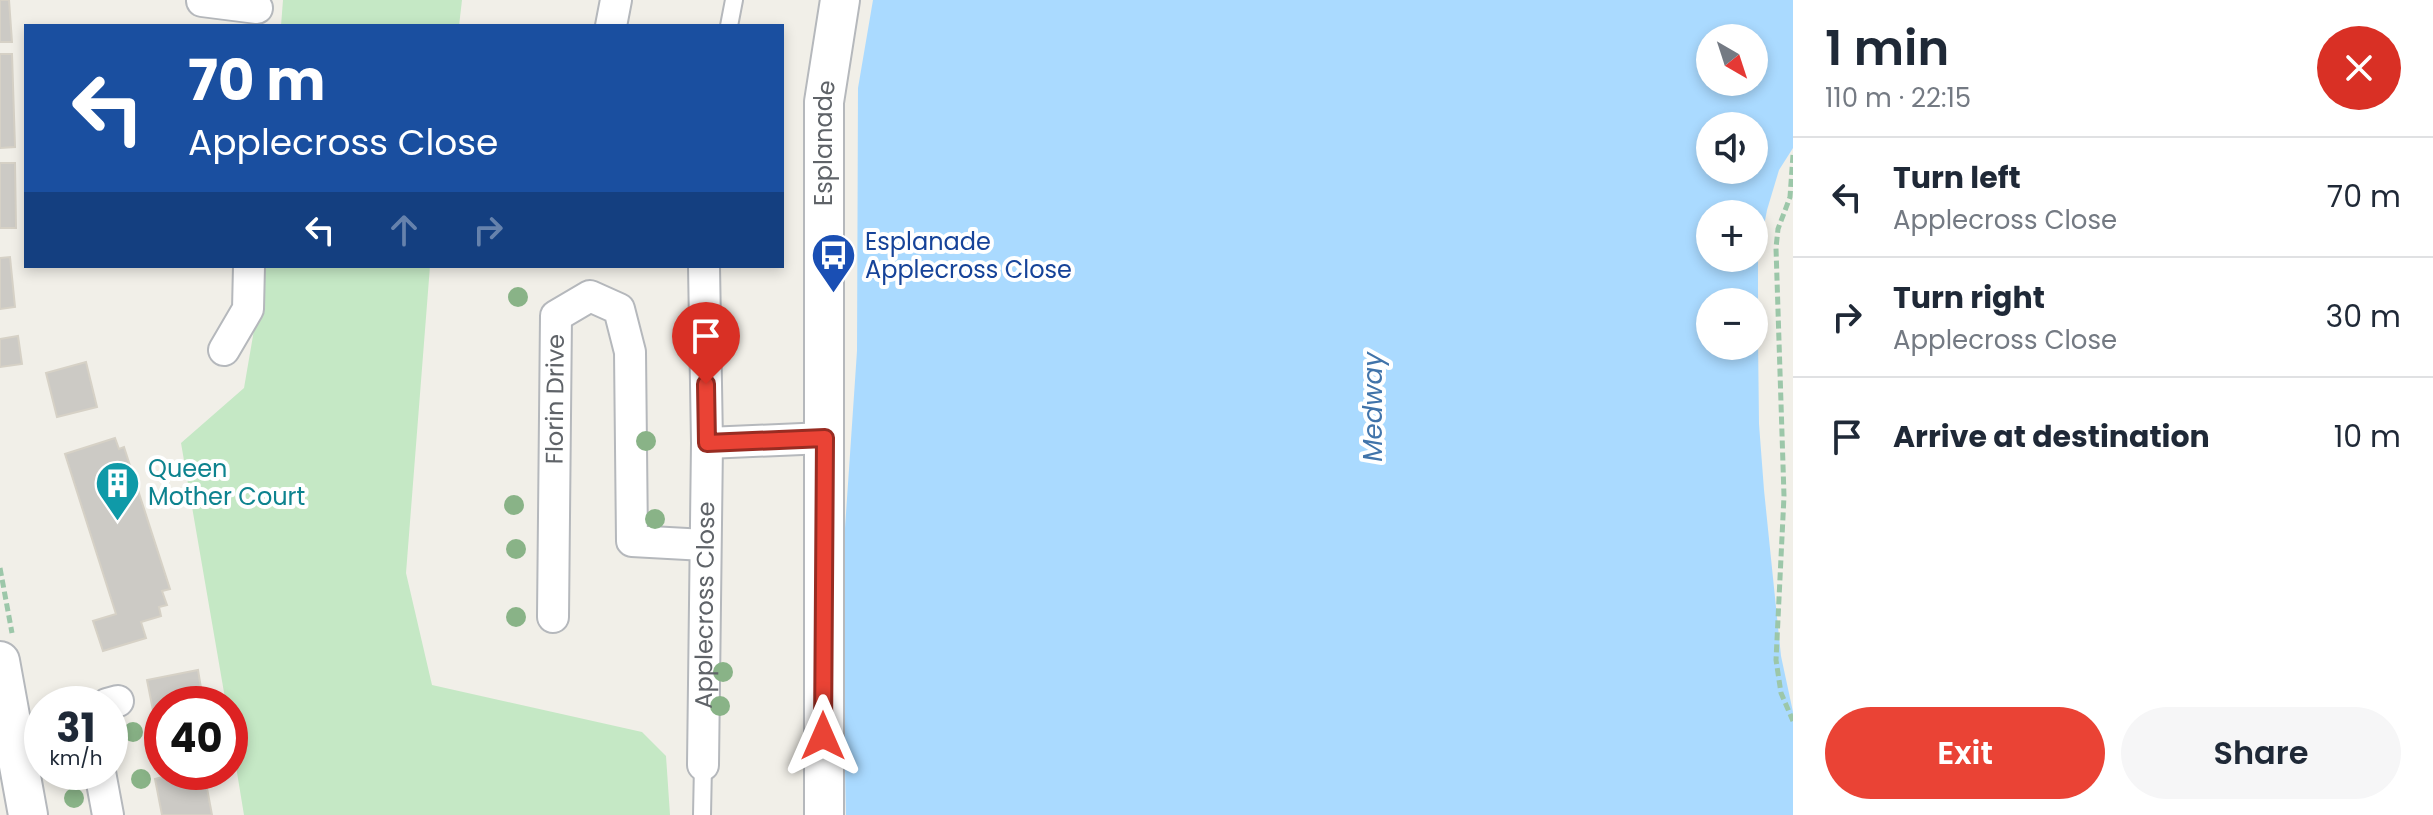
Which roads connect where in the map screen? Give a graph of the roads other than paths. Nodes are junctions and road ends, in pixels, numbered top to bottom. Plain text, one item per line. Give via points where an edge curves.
1 (616, 0) edge
2 (734, 0) edge
3 (840, 0) edge
4 (202, 1) edge
5 (257, 11) edge
6 (611, 24) edge
7 (729, 24) edge
8 (249, 268) edge
9 (704, 268) edge
10 (224, 350) dead end
11 (825, 438) junction
12 (707, 443) junction
13 (705, 545) junction
14 (553, 617) dead end
15 (0, 661) edge
16 (703, 765) joint
17 (103, 790) edge
18 (28, 815) edge
19 (108, 815) edge
20 (702, 815) edge
21 (824, 815) edge

1 - 6 street
2 - 7 lane
3 - 11 street, Esplanade via 824,102
4 - 5 street
8 - 10 street via 248,309
9 - 12 street, Applecross Close
11 - 12 street
11 - 21 street, Esplanade
12 - 13 street, Applecross Close
13 - 14 street, Florin Drive via 632,541 630,352 619,309 590,296 556,316
13 - 16 street, Applecross Close
15 - 18 street
16 - 20 lane
17 - 19 street

